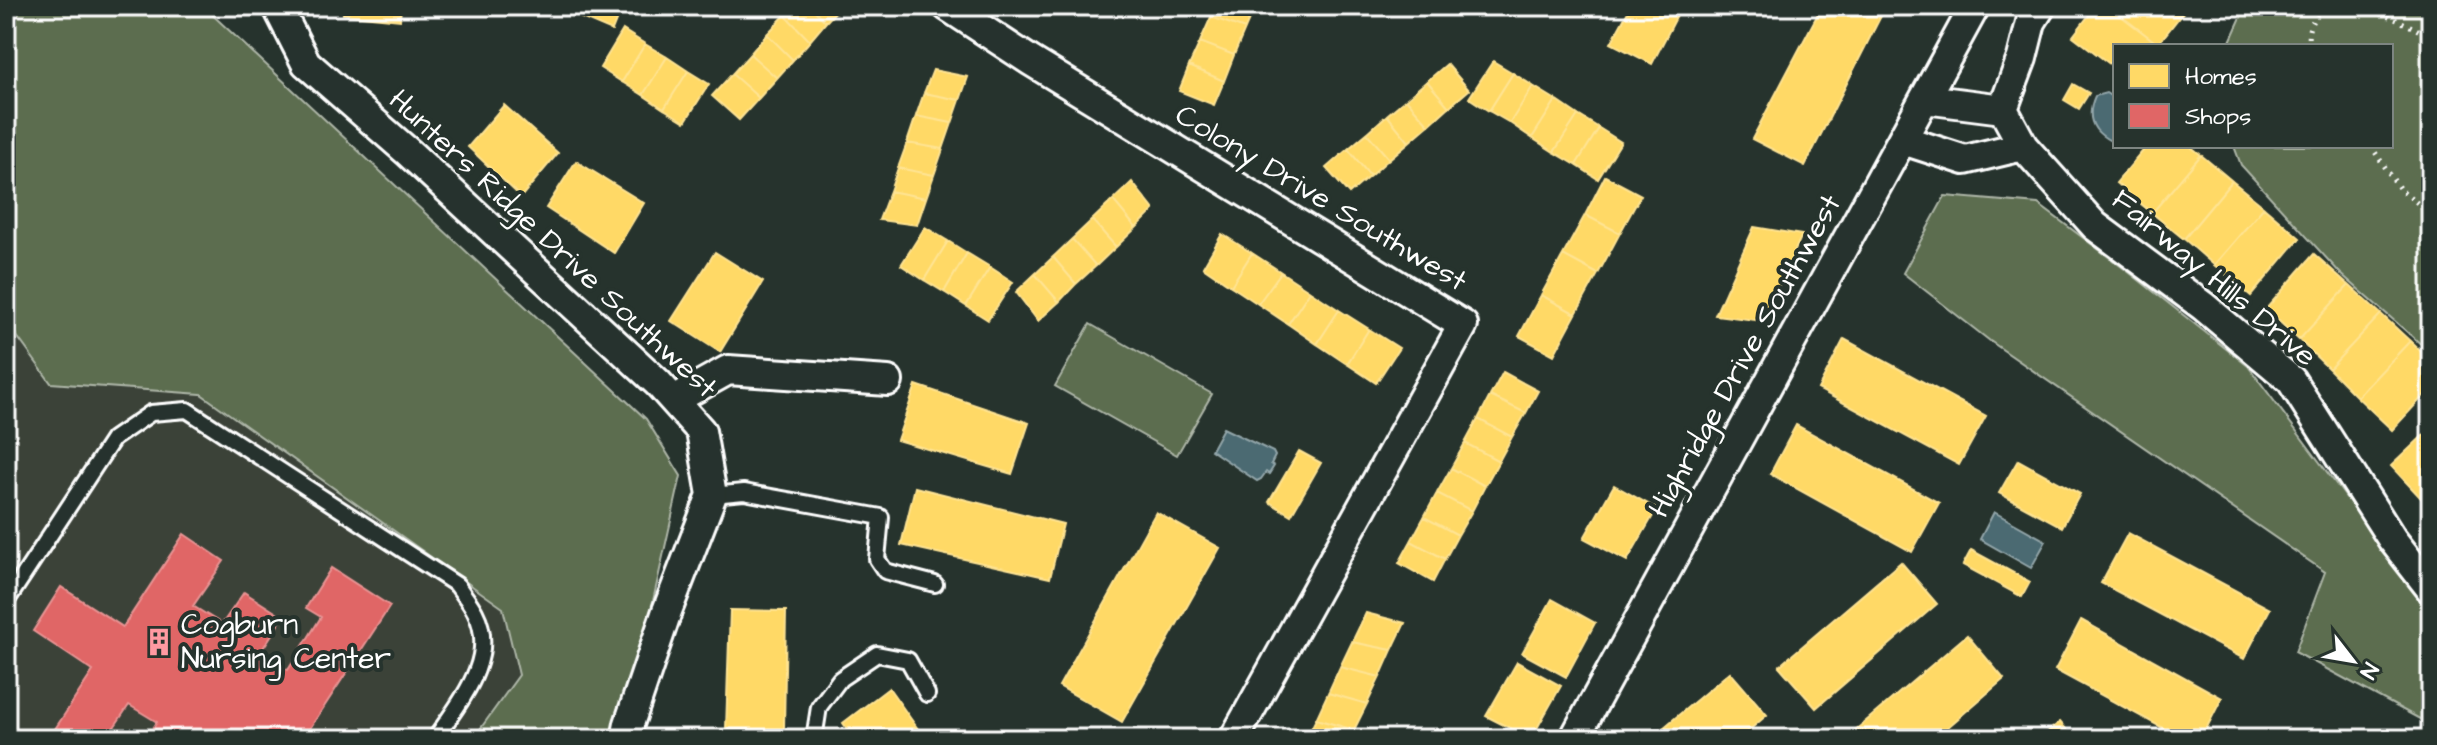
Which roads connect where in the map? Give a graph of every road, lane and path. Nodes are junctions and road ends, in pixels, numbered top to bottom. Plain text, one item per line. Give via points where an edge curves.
1 (277, 6) edge
2 (947, 6) edge
3 (1975, 6) edge
4 (2041, 6) edge
5 (2337, 6) edge
6 (2349, 6) edge
7 (2431, 38) edge
8 (2309, 44) edge
9 (1925, 99) junction
10 (2003, 109) junction
11 (1903, 140) junction
12 (2023, 146) junction
13 (2372, 148) edge
14 (2431, 214) edge
15 (888, 381) dead end
16 (674, 400) junction
17 (712, 495) junction
18 (935, 584) dead end
19 (2431, 589) edge
20 (6, 602) edge
21 (927, 694) dead end
22 (435, 739) edge
23 (626, 739) edge
24 (814, 739) edge
25 (1234, 739) edge
26 (1574, 739) edge

1 - 16 street, Hunters Ridge Drive Southwest via 306,63
2 - 25 street, Colony Drive Southwest via 1463,325
3 - 9 street, Highridge Drive Southwest
4 - 10 street
5 - 8 path via 2324,7 2311,22
6 - 7 path via 2379,12
9 - 10 street
9 - 11 street, Highridge Drive Southwest
10 - 12 street, Fairway Hills Drive
11 - 12 street via 1965,160
11 - 26 street, Highridge Drive Southwest
12 - 19 street, Fairway Hills Drive via 2095,226 2291,380 2392,539
13 - 14 path via 2399,188
15 - 16 street via 728,370
16 - 17 street, Hunters Ridge Drive Southwest via 701,431
17 - 18 lane via 744,492 881,517 877,559 885,571
17 - 23 street
20 - 22 lane via 113,439 151,413 187,410 457,585 477,614 484,651 473,681
21 - 24 lane via 908,660 877,654 840,679 819,707

